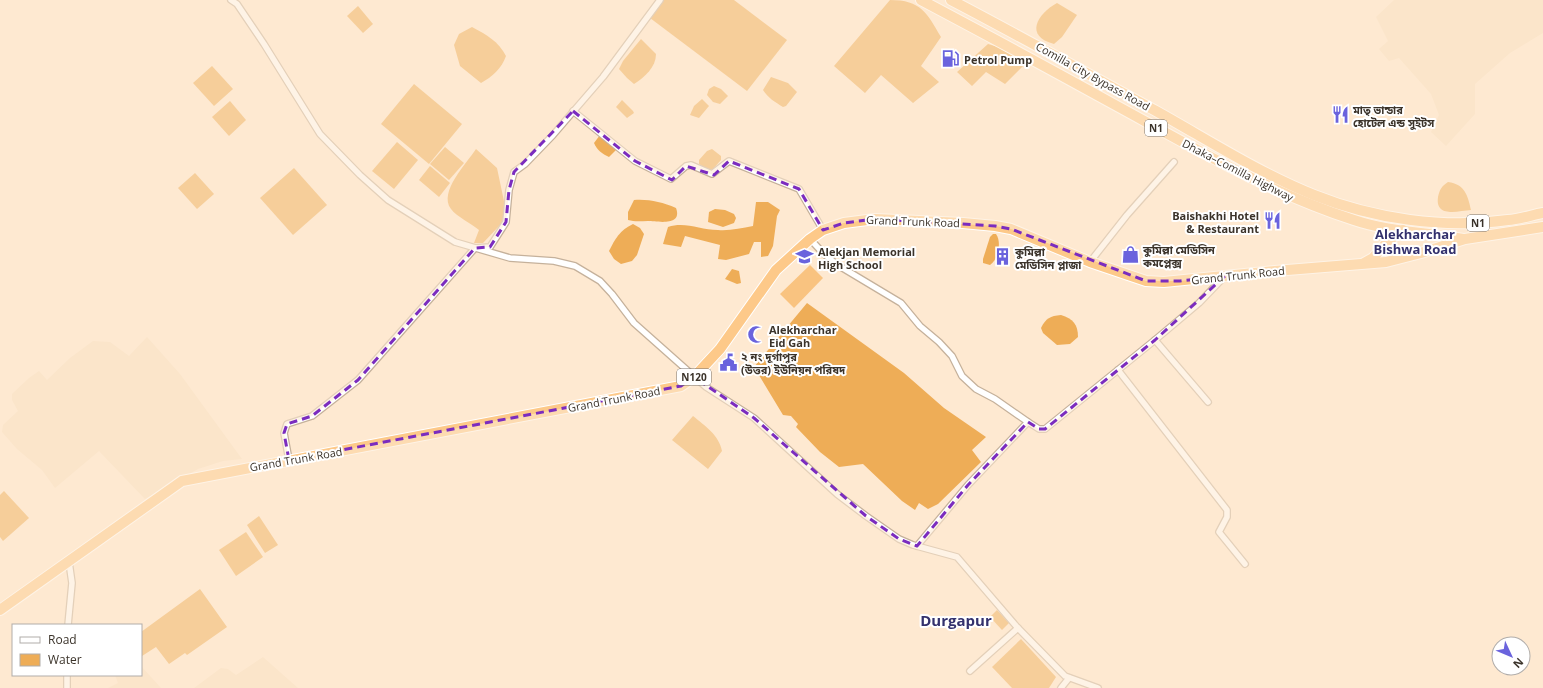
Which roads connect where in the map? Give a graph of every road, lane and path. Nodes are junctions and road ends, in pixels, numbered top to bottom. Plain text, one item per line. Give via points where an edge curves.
1 (231, 0) edge
2 (660, 0) edge
3 (921, 0) edge
4 (951, 0) edge
5 (239, 2) edge
6 (574, 111) junction
7 (1174, 162) dead end
8 (1543, 213) edge
9 (1412, 220) junction
10 (1434, 222) junction
11 (1543, 227) edge
12 (823, 230) junction
13 (1402, 231) junction
14 (1432, 234) junction
15 (1479, 237) joint
16 (810, 238) junction
17 (1465, 239) junction
18 (475, 248) junction
19 (1380, 257) junction
20 (1090, 262) junction
21 (1225, 276) junction
22 (1155, 340) junction
23 (1118, 370) junction
24 (694, 377) junction
25 (1208, 402) dead end
26 (1028, 422) junction
27 (288, 460) junction
28 (917, 546) junction
29 (69, 562) junction
30 (1245, 564) dead end
31 (0, 610) edge
32 (68, 624) edge
33 (1018, 628) junction
34 (970, 671) dead end
35 (67, 676) edge
36 (1069, 678) junction
37 (67, 688) edge
38 (1061, 688) edge
39 (1098, 688) edge

1 - 5 street
2 - 6 street via 622,53
3 - 13 highway, Dhaka–Comilla Highway / N1 via 1164,132 1289,196 1354,220
4 - 9 highway, Comilla City Bypass Road / N1 via 1288,183 1356,208
5 - 18 street via 320,134 338,154 388,200 455,242
6 - 12 street via 635,161 671,179 686,166 691,165 712,174 729,161 799,189
6 - 18 street via 525,164 514,172 509,190 506,222 490,247
7 - 20 street
8 - 10 highway, N1 via 1509,220 1474,223
9 - 10 highway, N1
9 - 13 highway, N120
10 - 14 highway
11 - 15 highway, N1
12 - 16 highway, Grand Trunk Road / N120
12 - 20 highway, Grand Trunk Road / N120 via 844,223 875,219 996,226 1011,229
13 - 14 highway, Dhaka–Comilla Highway
13 - 19 highway, Grand Trunk Road / N120 via 1388,241
14 - 17 highway, Dhaka–Comilla Highway
15 - 17 highway, Grand Trunk Road / N120
16 - 24 highway, Grand Trunk Road / N120 via 776,270 720,349
16 - 26 street via 836,264 901,304 952,356 962,376 976,389
17 - 19 highway, Grand Trunk Road / N120 via 1421,253
18 - 24 street via 510,258 554,261 574,266 600,281 634,322
18 - 27 street via 358,380 312,416 287,424 284,433
19 - 21 highway, Grand Trunk Road / N120 via 1360,264
20 - 21 highway, Grand Trunk Road / N120 via 1146,281 1180,281
21 - 22 street via 1199,303
22 - 23 street
22 - 25 street
23 - 26 street via 1044,429 1039,429
23 - 30 street via 1227,510 1227,517 1218,532
24 - 27 highway, Grand Trunk Road / N120 via 681,386
24 - 28 street via 721,398 754,418 837,494 866,516 899,539
26 - 28 street via 968,485
27 - 29 highway, Grand Trunk Road / N120 via 182,481
28 - 33 street via 957,557
29 - 31 highway, Grand Trunk Road / N120
29 - 32 street via 72,583
33 - 34 street
33 - 36 street
35 - 37 street
36 - 38 street
36 - 39 street

